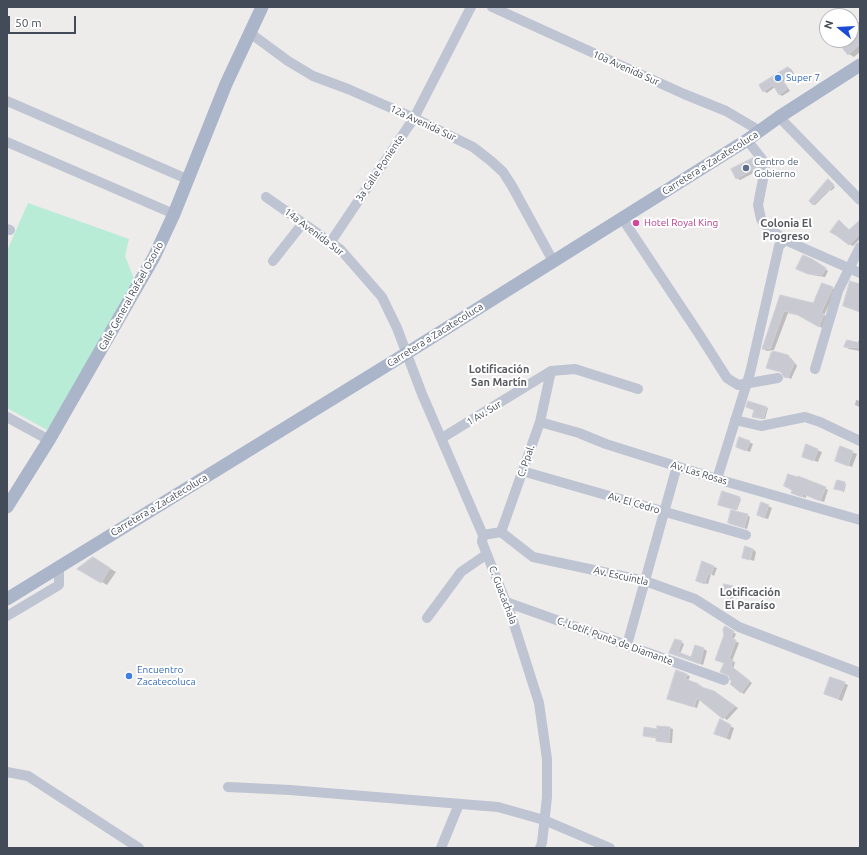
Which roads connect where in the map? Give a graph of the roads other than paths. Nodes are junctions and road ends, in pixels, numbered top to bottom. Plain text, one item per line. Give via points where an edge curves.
1 (262, 7) edge
2 (471, 7) edge
3 (492, 7) edge
4 (250, 33) junction
5 (860, 65) edge
6 (7, 101) edge
7 (779, 117) junction
8 (414, 118) junction
9 (760, 131) junction
10 (747, 140) junction
11 (7, 142) edge
12 (188, 179) junction
13 (266, 197) dead end
14 (860, 200) edge
15 (174, 214) junction
16 (622, 218) junction
17 (303, 223) junction
18 (785, 240) junction
19 (330, 243) junction
20 (860, 247) edge
21 (272, 261) dead end
22 (553, 261) junction
23 (848, 269) junction
24 (860, 273) edge
25 (407, 353) junction
26 (815, 369) dead end
27 (551, 371) junction
28 (778, 378) dead end
29 (746, 384) junction
30 (638, 389) dead end
31 (7, 417) edge
32 (735, 420) junction
33 (540, 422) junction
34 (442, 438) junction
35 (49, 440) junction
36 (860, 441) edge
37 (677, 466) junction
38 (522, 471) junction
39 (717, 479) junction
40 (7, 507) edge
41 (664, 512) junction
42 (860, 520) edge
43 (501, 532) junction
44 (483, 535) junction
45 (746, 535) dead end
46 (487, 554) junction
47 (59, 567) junction
48 (645, 581) junction
49 (7, 599) edge
50 (506, 602) junction
51 (7, 616) edge
52 (427, 618) dead end
53 (627, 645) junction
54 (860, 673) edge
55 (724, 680) dead end
56 (7, 772) edge
57 (228, 787) dead end
58 (459, 804) junction
59 (544, 820) junction
60 (139, 848) edge
61 (441, 848) edge
62 (540, 848) edge
63 (610, 848) edge

1 - 4 main road, Calle General Rafael Osorio
2 - 8 street, 3a Calle Poniente
3 - 9 street, 10a Avenida Sur via 726,111
4 - 8 street, 12a Avenida Sur via 313,76
4 - 12 main road, Calle General Rafael Osorio via 223,91
5 - 7 main road, Carretera a Zacatecoluca
6 - 12 street
7 - 9 main road, Carretera a Zacatecoluca
7 - 14 street
8 - 19 street, 3a Calle Poniente
8 - 22 street, 12a Avenida Sur via 473,147 503,172
9 - 10 main road, Carretera a Zacatecoluca
10 - 16 main road, Carretera a Zacatecoluca
10 - 18 street via 762,159 765,169 758,200 762,219 765,225
11 - 15 street
12 - 15 main road, Calle General Rafael Osorio
13 - 17 street, 14a Avenida Sur
15 - 35 main road, Calle General Rafael Osorio via 143,278
16 - 22 main road, Carretera a Zacatecoluca
16 - 29 street via 727,378 738,385
17 - 19 street, 14a Avenida Sur
17 - 21 street
18 - 23 street
18 - 29 street via 779,246
19 - 25 street, 14a Avenida Sur via 340,250 382,297
20 - 23 street
22 - 25 main road, Carretera a Zacatecoluca
23 - 24 street
23 - 26 street via 838,291
25 - 34 street, C. Guacachala
25 - 47 main road, Carretera a Zacatecoluca
27 - 30 street, 1 Av. Sur via 575,369
27 - 33 street, C. Ppal.
27 - 34 street, 1 Av. Sur
28 - 29 street
29 - 32 street
31 - 35 street
32 - 36 street via 761,426 805,417
32 - 39 street
33 - 37 street, Av. Las Rosas
33 - 38 street, C. Ppal.
34 - 44 street, C. Guacachala
35 - 40 main road, Calle General Rafael Osorio
37 - 39 street, Av. Las Rosas
37 - 41 street
38 - 41 street, Av. El Cedro
38 - 43 street, C. Ppal.
39 - 42 street, Av. Las Rosas
41 - 45 street, Av. El Cedro
41 - 48 street
43 - 44 street
43 - 48 street, Av. Escuintla via 533,557
44 - 46 street, C. Guacachala via 482,542
46 - 50 street, C. Guacachala
46 - 52 street via 461,572
47 - 49 main road, Carretera a Zacatecoluca
47 - 51 street via 59,585
48 - 53 street
48 - 54 street, Av. Escuintla via 695,600 739,627
50 - 53 street, C. Lotif. Punta de Diamante
50 - 59 street, C. Guacachala via 539,704 547,759
53 - 55 street, C. Lotif. Punta de Diamante
56 - 60 street via 28,776
57 - 58 street
58 - 59 street via 498,807
58 - 61 street
59 - 62 street, C. Guacachala
59 - 63 street

